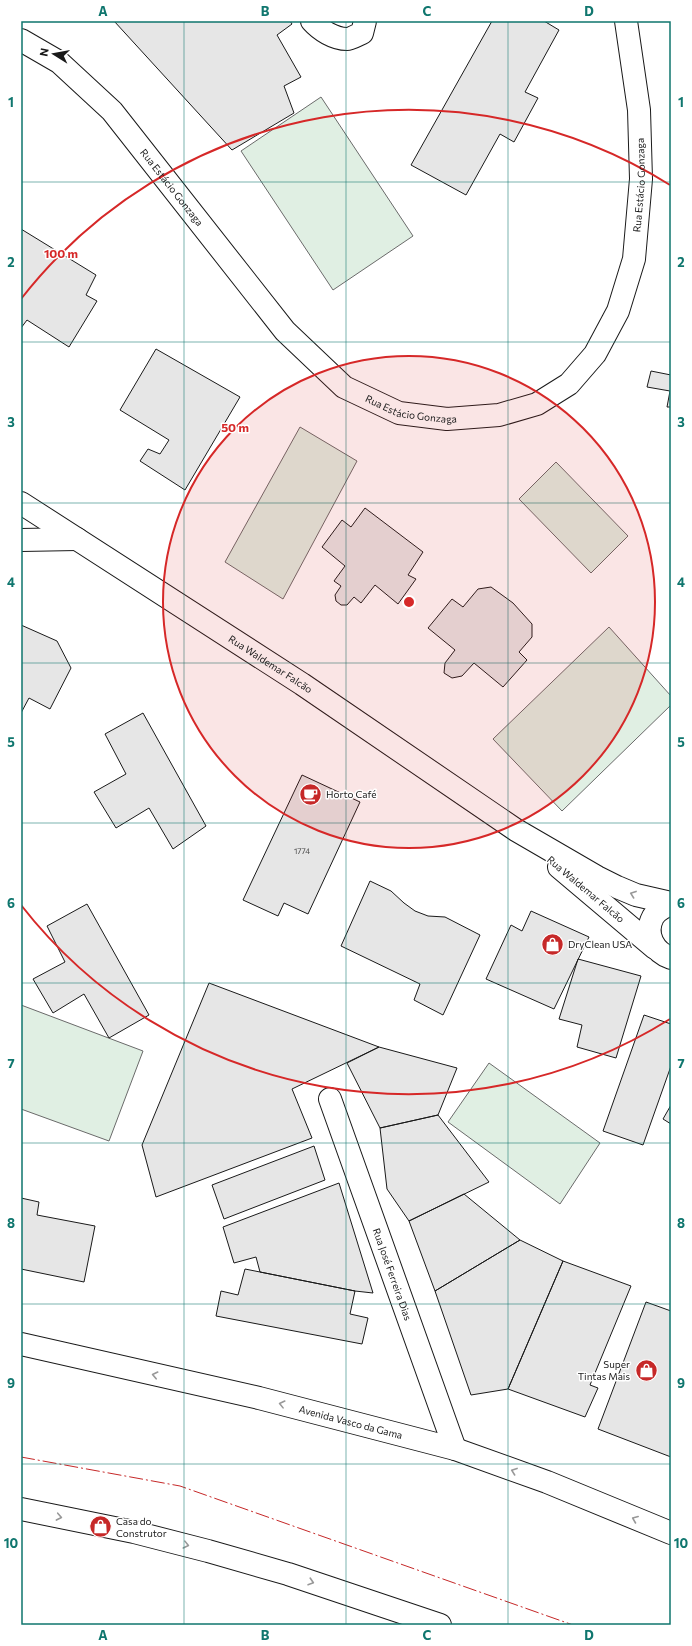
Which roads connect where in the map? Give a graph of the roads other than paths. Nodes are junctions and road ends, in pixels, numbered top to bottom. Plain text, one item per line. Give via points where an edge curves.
1 (312, 21) edge
2 (365, 21) edge
3 (626, 21) edge
4 (21, 40) edge
5 (21, 503) edge
6 (76, 539) junction
7 (21, 540) edge
8 (516, 830) junction
9 (671, 904) edge
10 (664, 956) edge
11 (330, 1099) dead end
12 (21, 1344) edge
13 (455, 1449) junction
14 (21, 1509) edge
15 (671, 1533) edge
16 (436, 1624) edge

1 - 2 street via 334,37 348,39 362,33
3 - 4 street, Rua Estácio Gonzaga via 639,110 641,179 634,259 618,311 594,354 569,384 537,404 499,415 447,419 399,413 344,387 285,331 112,110 59,62
5 - 6 street, Rua Waldemar Falcão
6 - 7 street
6 - 8 street, Rua Waldemar Falcão via 302,684
9 -> 8 street, Rua Waldemar Falcão via 617,887
8 - 10 street, Rua Waldemar Falcão
9 - 10 street via 661,908 653,916 650,927 651,939
11 - 13 street, Rua José Ferreira Dias
13 -> 12 street, Avenida Vasco da Gama via 258,1398
15 -> 13 street, Avenida Vasco da Gama via 547,1482
14 -> 16 street via 208,1550

